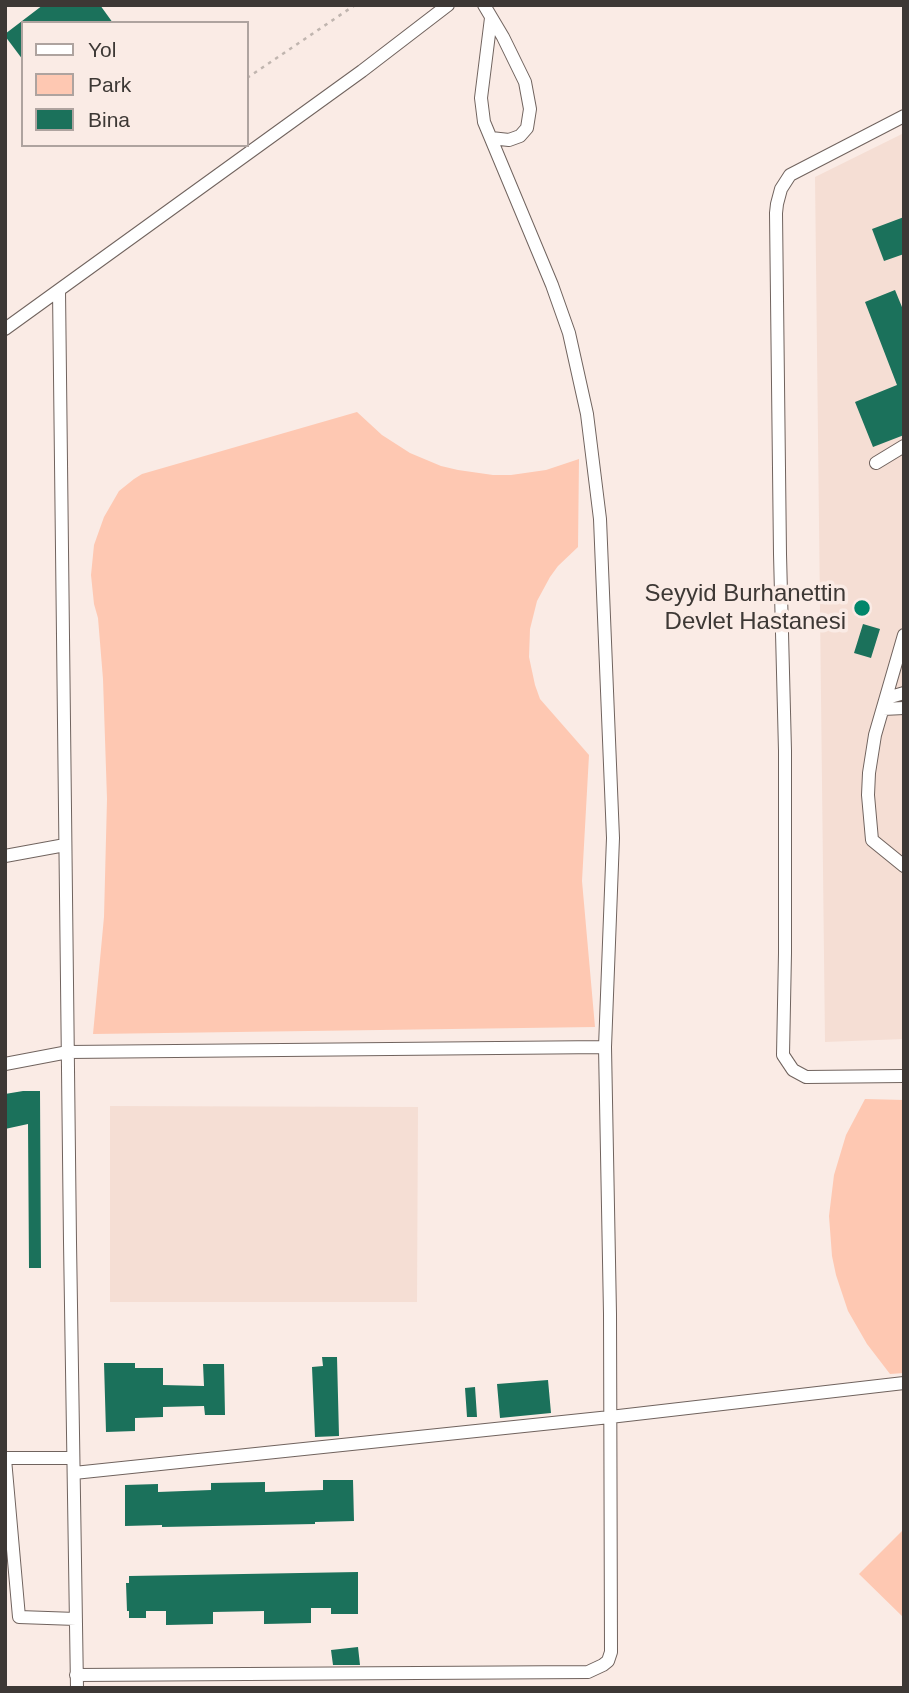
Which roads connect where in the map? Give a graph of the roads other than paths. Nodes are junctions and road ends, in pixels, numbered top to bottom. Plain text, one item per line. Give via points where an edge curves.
1 (448, 5) edge
2 (484, 5) edge
3 (491, 18) junction
4 (904, 116) edge
5 (491, 138) junction
6 (60, 290) junction
7 (5, 329) edge
8 (904, 446) edge
9 (876, 463) dead end
10 (904, 635) edge
11 (904, 693) edge
12 (885, 703) junction
13 (904, 708) edge
14 (65, 845) junction
15 (5, 856) edge
16 (904, 866) edge
17 (605, 1047) junction
18 (68, 1052) junction
19 (5, 1064) edge
20 (904, 1076) edge
21 (904, 1383) edge
22 (610, 1417) junction
23 (5, 1458) edge
24 (73, 1458) junction
25 (74, 1473) junction
26 (76, 1619) junction
27 (77, 1681) edge

1 - 6 street
2 - 3 street
3 - 5 street via 481,98
3 - 5 street via 525,82 530,109 527,128 520,136
4 - 20 street via 790,175 781,189 776,213 785,764 783,1055 793,1070 806,1077
5 - 17 street via 561,309 592,440 603,557 613,813
6 - 7 street
6 - 14 street
8 - 9 street
10 - 12 street
11 - 12 street
12 - 13 street
12 - 16 street via 869,773 872,840
14 - 15 street
14 - 18 street
17 - 18 street
17 - 22 street
18 - 19 street
18 - 24 street
21 - 22 street
22 - 25 street
22 - 27 street via 612,1643 608,1661 598,1669
23 - 24 street
23 - 26 street via 19,1617
24 - 25 street
25 - 26 street
26 - 27 street

